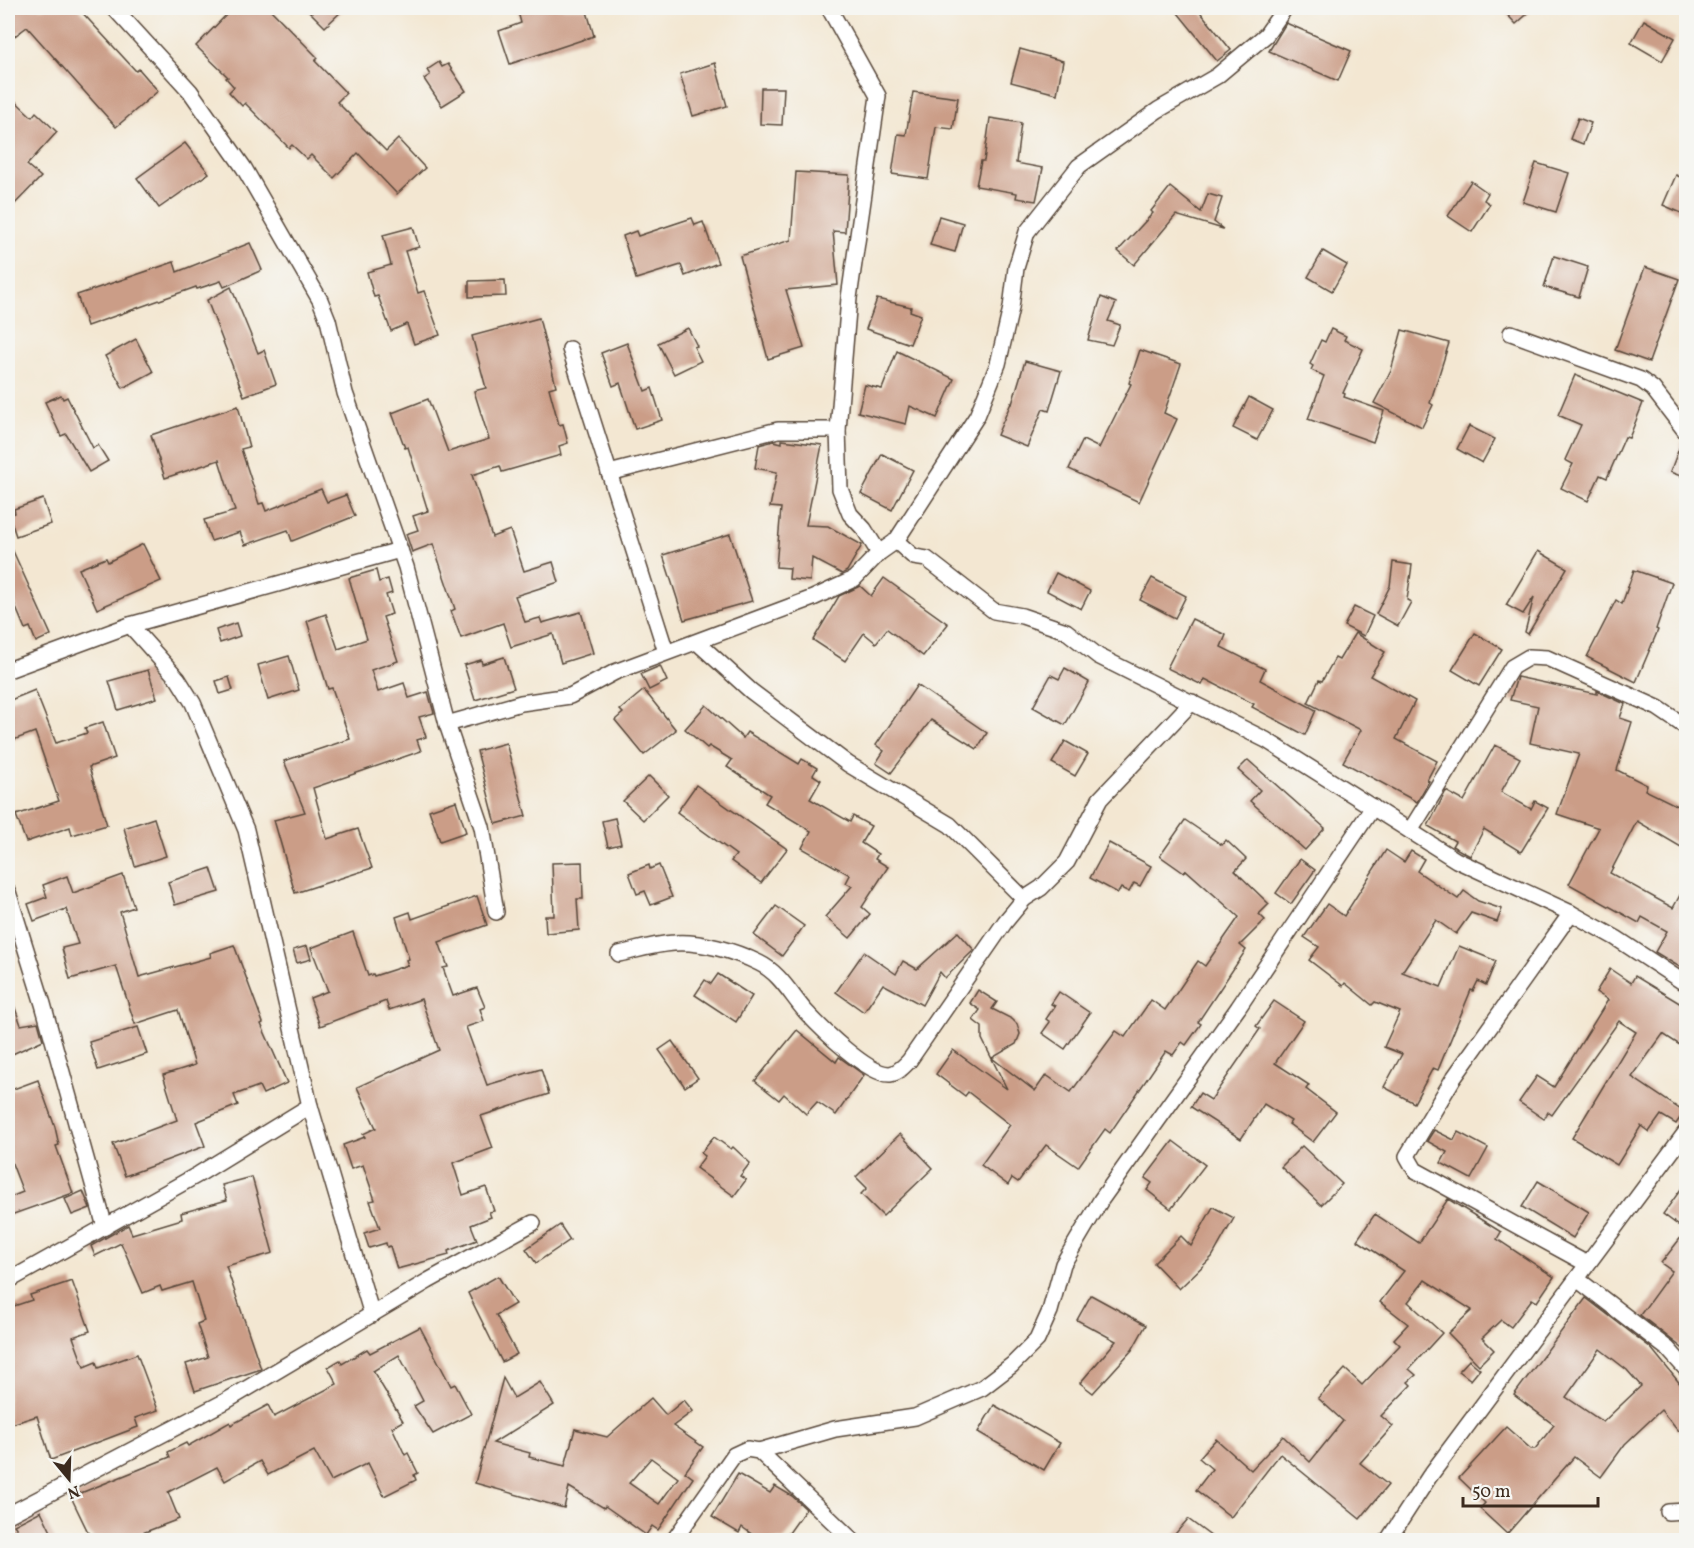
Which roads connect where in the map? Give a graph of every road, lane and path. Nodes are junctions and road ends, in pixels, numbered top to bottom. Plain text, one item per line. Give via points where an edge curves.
1 (114, 8) edge
2 (829, 8) edge
3 (1285, 8) edge
4 (1511, 333) dead end
5 (570, 349) dead end
6 (838, 430) junction
7 (1686, 432) edge
8 (609, 473) junction
9 (896, 541) junction
10 (400, 550) junction
11 (879, 553) junction
12 (130, 625) junction
13 (698, 643) junction
14 (666, 652) junction
15 (8, 670) edge
16 (1192, 702) junction
17 (447, 724) junction
18 (1686, 727) edge
19 (1373, 807) junction
20 (1410, 831) junction
21 (8, 892) edge
22 (1024, 899) junction
23 (496, 912) dead end
24 (1571, 913) junction
25 (620, 954) dead end
26 (1686, 984) edge
27 (310, 1106) junction
28 (1686, 1132) edge
29 (533, 1223) dead end
30 (105, 1227) junction
31 (1587, 1264) junction
32 (1577, 1279) junction
33 (8, 1281) edge
34 (372, 1315) junction
35 (1686, 1369) edge
36 (759, 1451) junction
37 (1686, 1511) edge
38 (1668, 1512) dead end
39 (8, 1515) edge
40 (674, 1540) edge
41 (852, 1540) edge
42 (1388, 1540) edge

1 - 10 street via 190,91 244,168 320,300 345,393
2 - 6 street via 878,96 849,298
3 - 9 street via 1266,35 1217,76 1158,110 1079,166 1027,232 1016,268 998,364 977,416
4 - 7 street via 1641,380 1653,389
5 - 8 street
6 - 8 street via 778,430
6 - 11 street via 840,489 850,514
8 - 14 street
9 - 11 street
9 - 16 street via 914,557 927,559 994,612 1022,616 1066,631 1098,656
10 - 12 street
10 - 17 street
11 - 13 street via 854,579 840,586
12 - 15 street
12 - 27 street via 178,678 193,703 246,830
13 - 14 street
13 - 22 street via 751,692 848,764 951,825
14 - 17 street via 615,672 570,696 521,703
16 - 19 street via 1266,740
16 - 22 street via 1100,800 1067,862
17 - 23 street via 482,827
18 - 20 street via 1658,708 1547,658 1529,657 1512,667
19 - 20 street
19 - 36 street via 1101,1200 1063,1264 1037,1340 982,1388 915,1417 835,1429
20 - 24 street via 1456,860
21 - 30 street
22 - 25 street via 909,1061 898,1072 889,1074 875,1071 859,1060 807,1013 780,978 759,963 717,948 676,943
24 - 26 street
24 - 31 street via 1453,1078 1407,1155 1415,1170
27 - 30 street
27 - 34 street
28 - 31 street
29 - 34 street
30 - 33 street
31 - 32 street
32 - 35 street via 1668,1349
32 - 42 street via 1429,1477
34 - 39 street via 226,1401
36 - 40 street via 747,1449 734,1455
36 - 41 street
37 - 38 street

